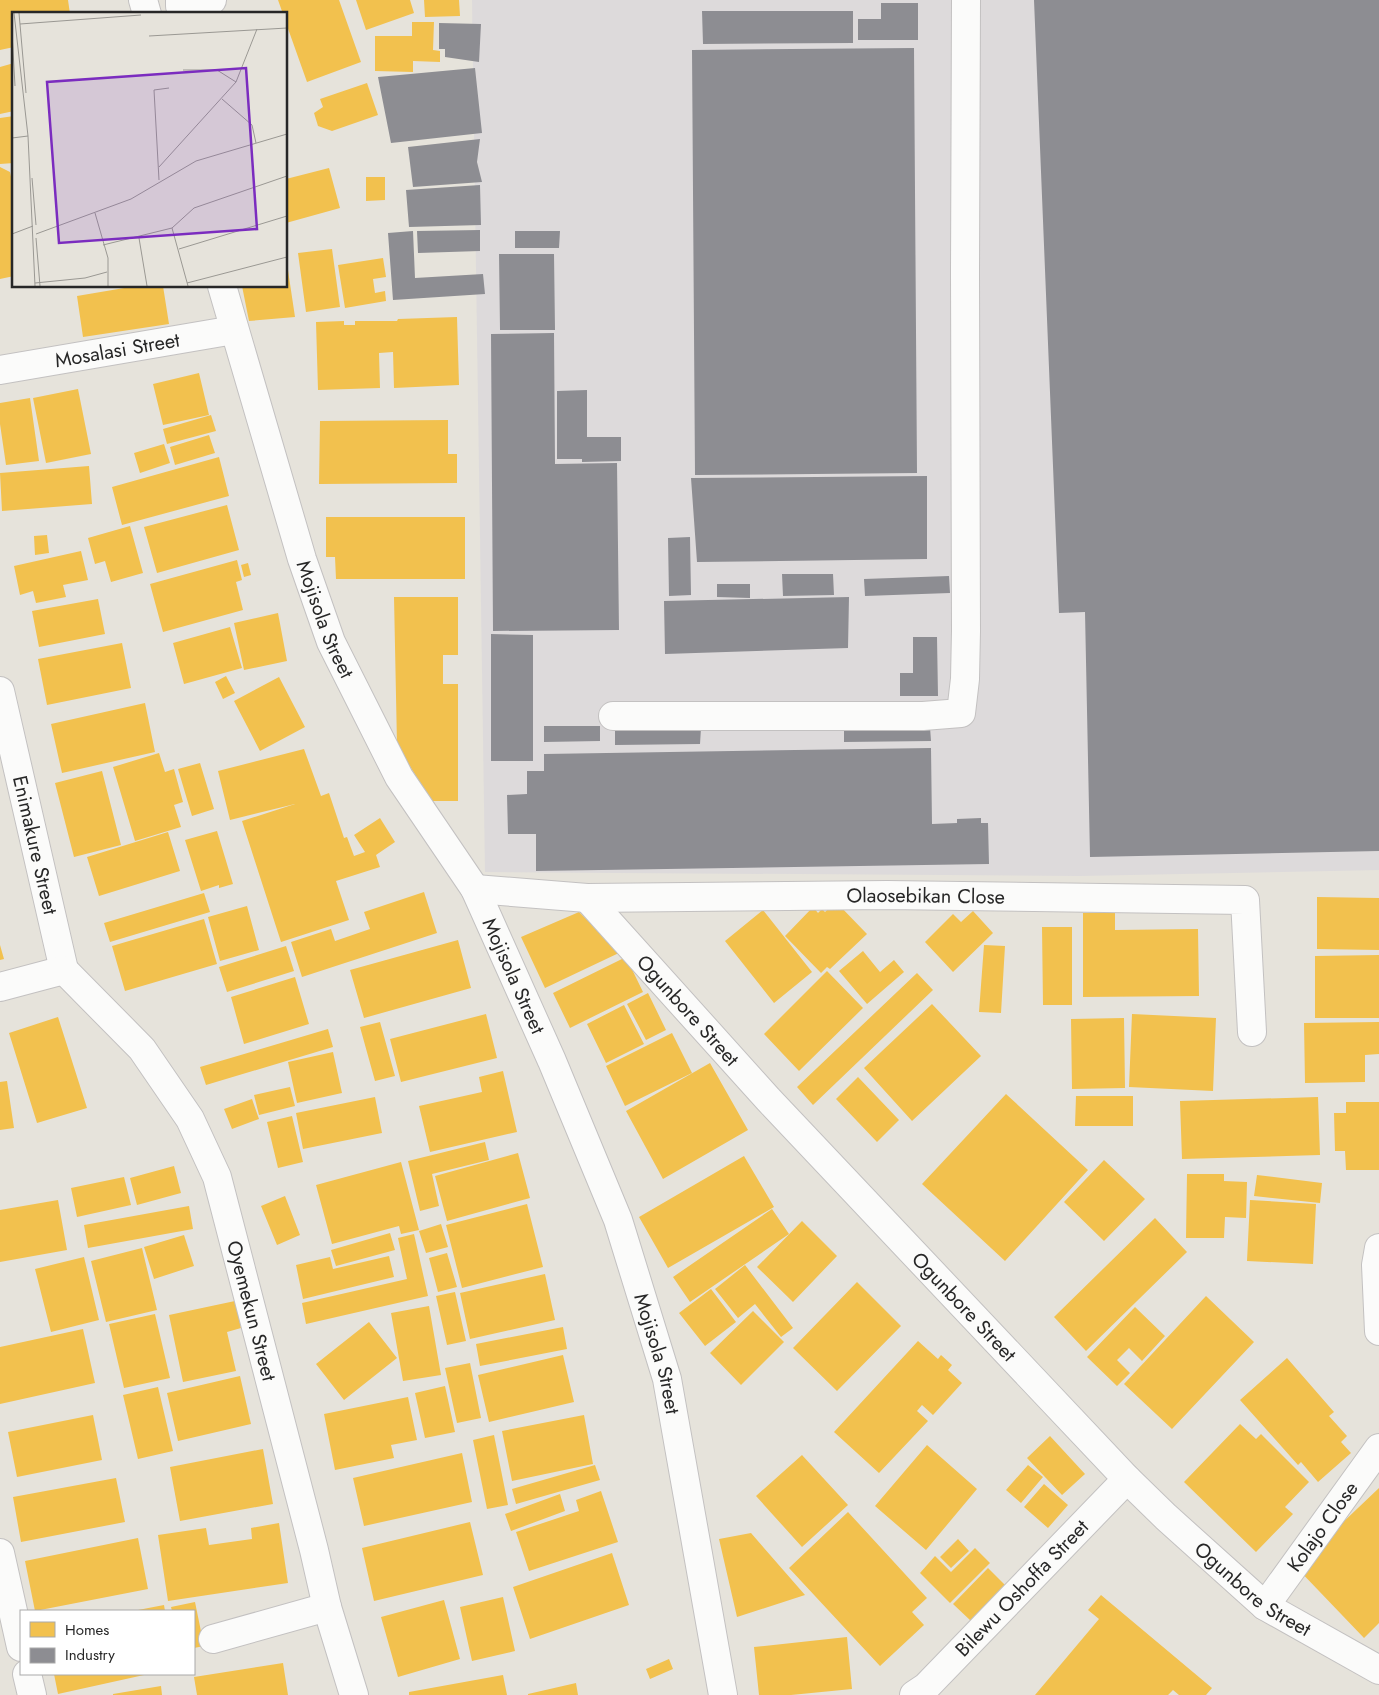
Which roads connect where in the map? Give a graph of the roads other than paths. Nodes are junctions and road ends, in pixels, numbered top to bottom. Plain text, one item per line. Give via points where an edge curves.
1 (180, 0) edge
2 (212, 0) edge
3 (966, 0) edge
4 (223, 288) edge
5 (234, 330) junction
6 (0, 370) edge
7 (0, 691) edge
8 (613, 716) dead end
9 (475, 889) junction
10 (587, 898) junction
11 (64, 970) junction
12 (0, 987) edge
13 (1252, 1032) dead end
14 (1379, 1248) edge
15 (1379, 1331) edge
16 (1379, 1448) edge
17 (1127, 1479) junction
18 (0, 1553) edge
19 (1266, 1606) junction
20 (327, 1607) junction
21 (213, 1639) dead end
22 (20, 1643) edge
23 (1379, 1670) edge
24 (27, 1675) edge
25 (32, 1695) edge
26 (354, 1695) edge
27 (723, 1695) edge
28 (914, 1695) edge

1 - 2 street via 180,6
3 - 8 street via 966,631 962,713 923,716
4 - 5 street, Mojisola Street
5 - 6 street, Mosalasi Street
5 - 9 street, Mojisola Street via 302,559 331,642 399,777
7 - 11 street, Enimakure Street
9 - 10 street, Olaosebikan Close
9 - 27 street, Mojisola Street via 618,1220 668,1379
10 - 13 street, Olaosebikan Close via 887,895 1245,900
10 - 17 street, Ogunbore Street via 768,1099
11 - 12 street
11 - 20 street, Oyemekun Street via 142,1049 190,1118 218,1177
14 - 15 street via 1376,1265
16 - 19 street, Kolajo Close
17 - 19 street, Ogunbore Street
17 - 28 street, Bilewu Oshoffa Street
18 - 22 street
19 - 23 street, Ogunbore Street
20 - 21 street
20 - 26 street, Oyemekun Street
24 - 25 street

